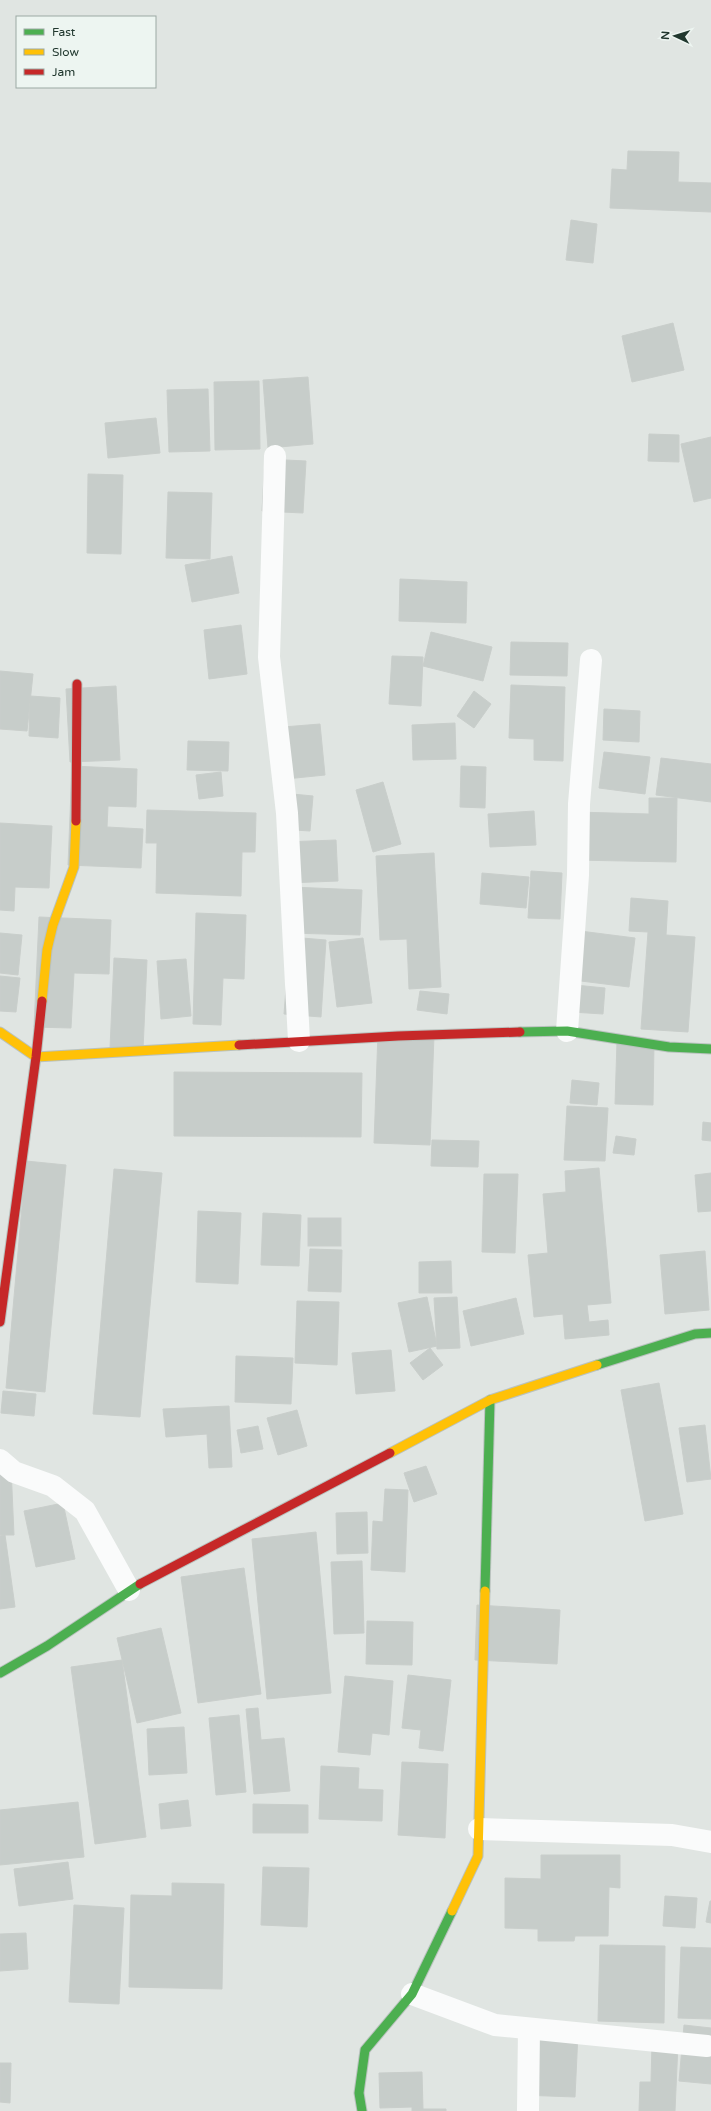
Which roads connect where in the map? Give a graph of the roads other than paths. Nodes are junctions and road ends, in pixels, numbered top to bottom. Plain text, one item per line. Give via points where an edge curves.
1 (275, 456) dead end
2 (591, 660) dead end
3 (77, 684) dead end
4 (567, 1031) junction
5 (0, 1032) edge
6 (299, 1041) junction
7 (711, 1049) edge
8 (36, 1057) junction
9 (4, 1259) edge
10 (0, 1322) edge
11 (711, 1333) edge
12 (490, 1400) junction
13 (0, 1460) edge
14 (129, 1590) junction
15 (0, 1673) edge
16 (479, 1829) junction
17 (711, 1842) edge
18 (412, 1994) junction
19 (529, 2029) junction
20 (706, 2046) dead end
21 (362, 2111) edge
22 (528, 2111) edge

1 - 6 street via 269,657 287,813
2 - 4 street via 579,804 578,875
3 - 8 street via 74,867 53,925 47,950
4 - 6 street
4 - 7 street via 669,1047
5 - 8 street
6 - 8 street
8 - 9 street
9 - 10 street
11 - 12 street via 695,1334
12 - 14 street
12 - 16 street
13 - 14 street via 14,1472 53,1486 85,1511
14 - 15 street via 47,1646
16 - 17 street via 672,1835
16 - 18 street via 478,1856
18 - 19 street via 495,2025
18 - 21 street via 365,2050 359,2093
19 - 20 street
19 - 22 street

